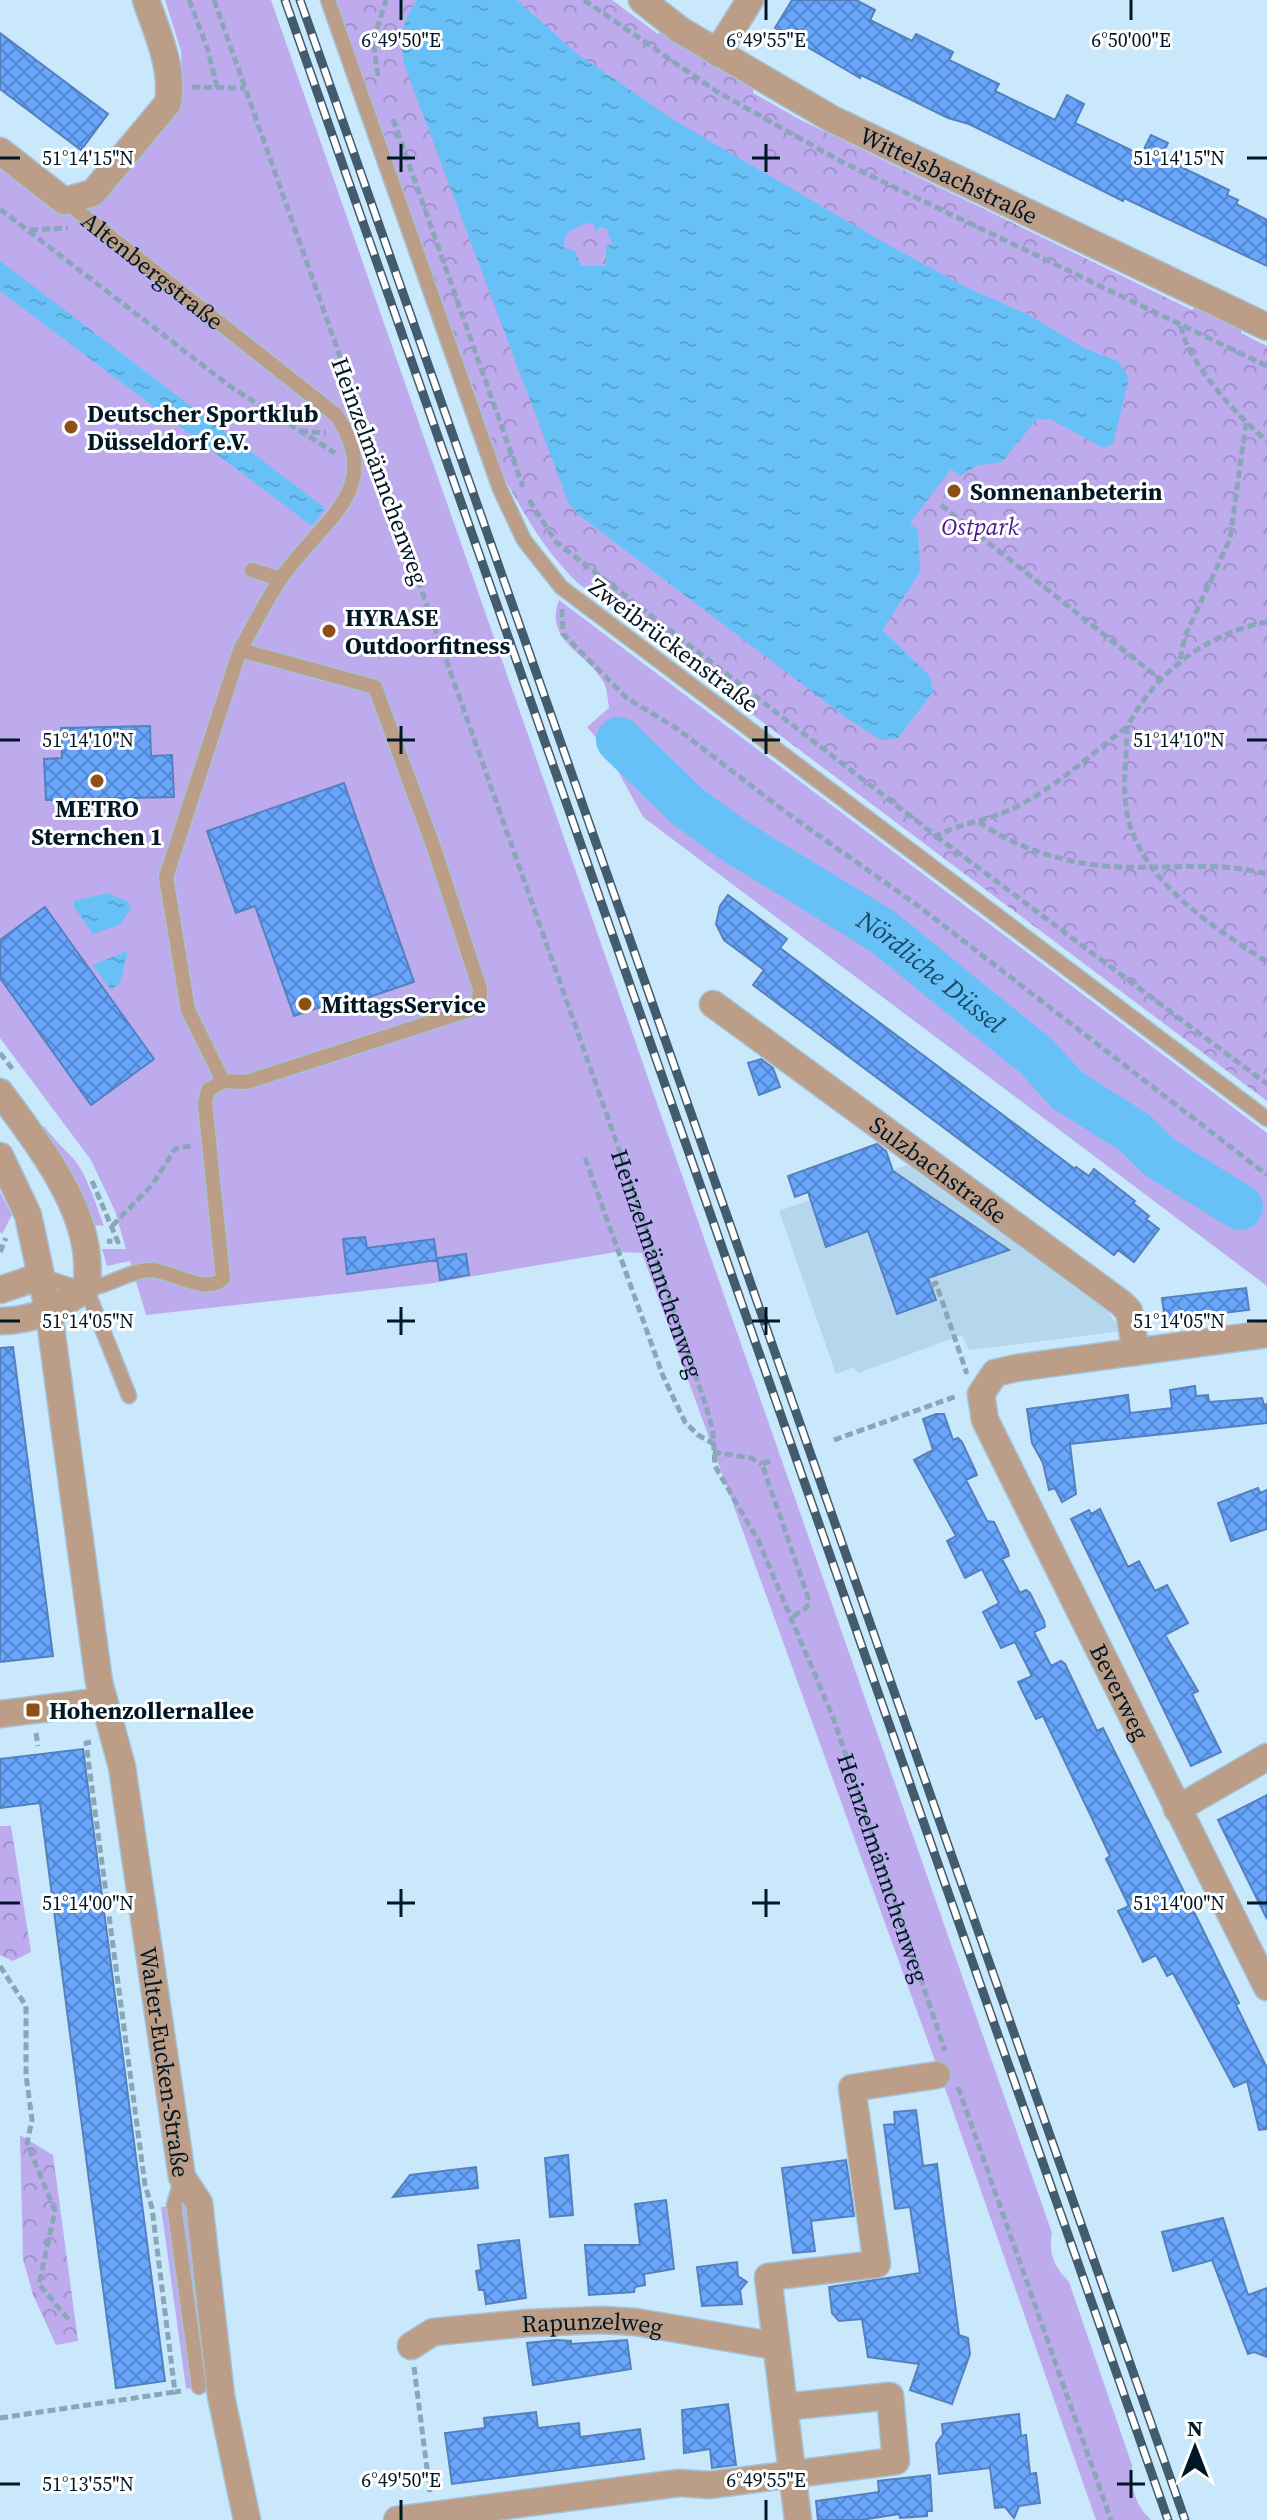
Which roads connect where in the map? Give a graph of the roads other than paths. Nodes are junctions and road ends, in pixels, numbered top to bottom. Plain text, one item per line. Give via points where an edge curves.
1 (146, 0) edge
2 (328, 0) edge
3 (642, 0) edge
4 (750, 0) edge
5 (717, 53) junction
6 (0, 151) edge
7 (64, 201) junction
8 (1267, 327) edge
9 (252, 570) dead end
10 (280, 579) junction
11 (240, 650) junction
12 (713, 1004) dead end
13 (223, 1081) junction
14 (0, 1092) edge
15 (1267, 1119) edge
16 (0, 1156) edge
17 (41, 1276) junction
18 (86, 1288) junction
19 (0, 1290) edge
20 (49, 1313) junction
21 (0, 1321) edge
22 (1267, 1334) edge
23 (1136, 1352) junction
24 (129, 1396) dead end
25 (104, 1701) junction
26 (0, 1714) edge
27 (1267, 1757) edge
28 (1177, 1809) junction
29 (1267, 1987) edge
30 (946, 2069) road end
31 (182, 2177) junction
32 (411, 2346) road end
33 (776, 2346) junction
34 (192, 2389) road end
35 (784, 2407) junction
36 (792, 2472) junction
37 (247, 2520) edge
38 (397, 2520) edge
39 (798, 2520) edge

1 - 7 street via 171,86 163,112 93,193
2 - 15 lane, Zweibrückenstraße via 500,489 524,540 569,593
3 - 5 street, Wittelsbachstraße
4 - 5 street
5 - 8 street, Wittelsbachstraße via 832,119
6 - 7 street, Altenbergstraße
7 - 10 lane, Altenbergstraße via 341,422 357,466 349,494
9 - 10 lane
10 - 11 lane
11 - 13 lane via 166,877 188,1010
11 - 13 lane via 375,687 481,998 469,1010 247,1082
12 - 23 street, Sulzbachstraße via 1121,1303 1129,1311
13 - 18 lane via 208,1090 205,1103 223,1279 206,1285 149,1270
14 - 18 street via 56,1174 85,1239
16 - 17 street, Walter-Eucken-Straße via 28,1215
17 - 18 lane
17 - 19 street
17 - 20 street, Walter-Eucken-Straße
18 - 20 street
18 - 24 lane
20 - 21 street
20 - 25 street, Walter-Eucken-Straße
22 - 23 street
23 - 28 street, Beverweg via 1002,1370 988,1379 981,1394 985,1420
25 - 26 street
25 - 31 street, Walter-Eucken-Straße via 122,1767
27 - 28 street
28 - 29 street, Beverweg
30 - 33 street via 852,2088 877,2264 768,2277
31 - 34 lane via 174,2205
31 - 37 street, Walter-Eucken-Straße via 199,2203 221,2396
32 - 33 street, Rapunzelweg via 433,2332 602,2320
33 - 35 street
35 - 36 street
35 - 36 street via 890,2396 896,2461
36 - 38 street
36 - 39 street

